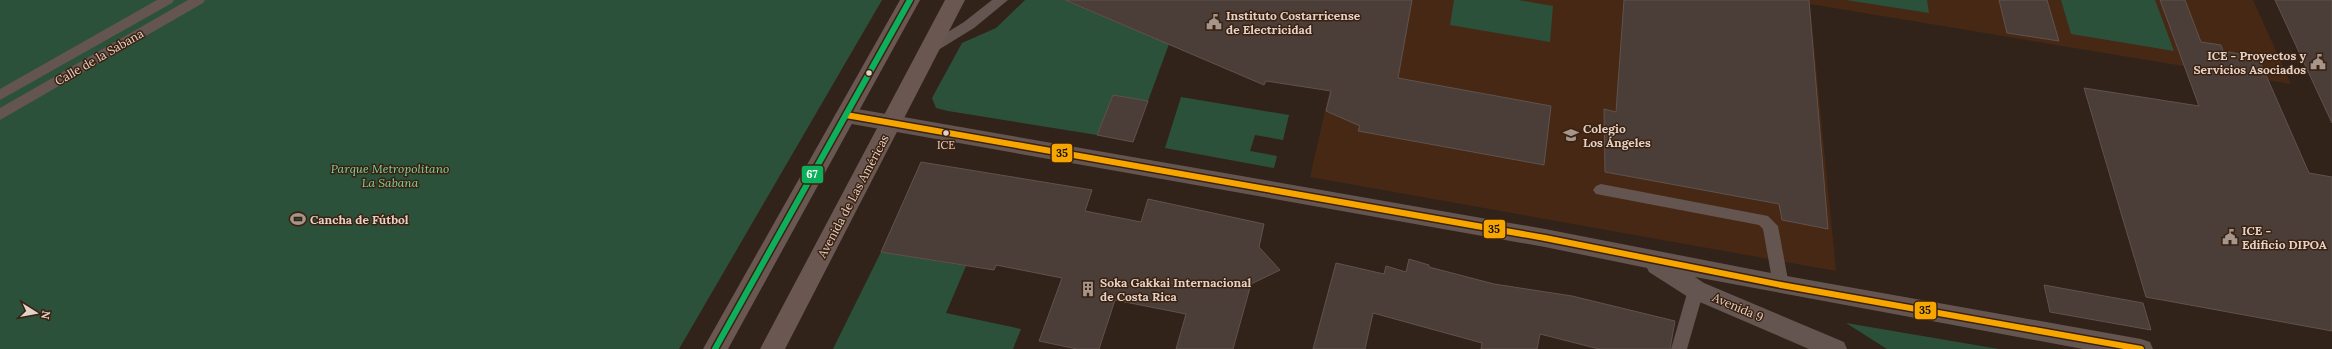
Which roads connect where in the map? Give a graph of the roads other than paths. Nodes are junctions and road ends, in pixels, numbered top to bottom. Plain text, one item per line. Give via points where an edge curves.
1 (166, 0) edge
2 (198, 0) edge
3 (910, 0) edge
4 (955, 0) edge
5 (1001, 0) edge
6 (930, 49) junction
7 (4, 93) edge
8 (21, 102) junction
9 (0, 115) edge
10 (846, 116) junction
11 (892, 123) junction
12 (1601, 190) dead end
13 (1645, 257) junction
14 (1781, 285) junction
15 (1696, 290) junction
16 (2085, 337) junction
17 (715, 349) edge
18 (772, 349) edge
19 (1678, 349) edge
20 (1835, 349) edge
21 (2063, 349) edge
22 (2141, 349) edge

1 - 7 lane, Calle de la Sabana
2 - 8 lane, Calle de la Sabana
3 - 10 main road
4 - 6 main road, Avenida de Las Américas
5 - 6 lane
6 - 11 main road, Avenida de Las Américas
7 - 8 lane
8 - 9 lane, Calle de la Sabana
10 - 11 street
10 - 17 main road
11 - 13 street
11 - 18 main road, Avenida de Las Américas
12 - 14 lane via 1763,220 1770,226
13 - 14 street
13 - 15 street, Avenida 9
14 - 16 street
15 - 19 lane
15 - 20 street, Avenida 9
16 - 21 street
16 - 22 street

